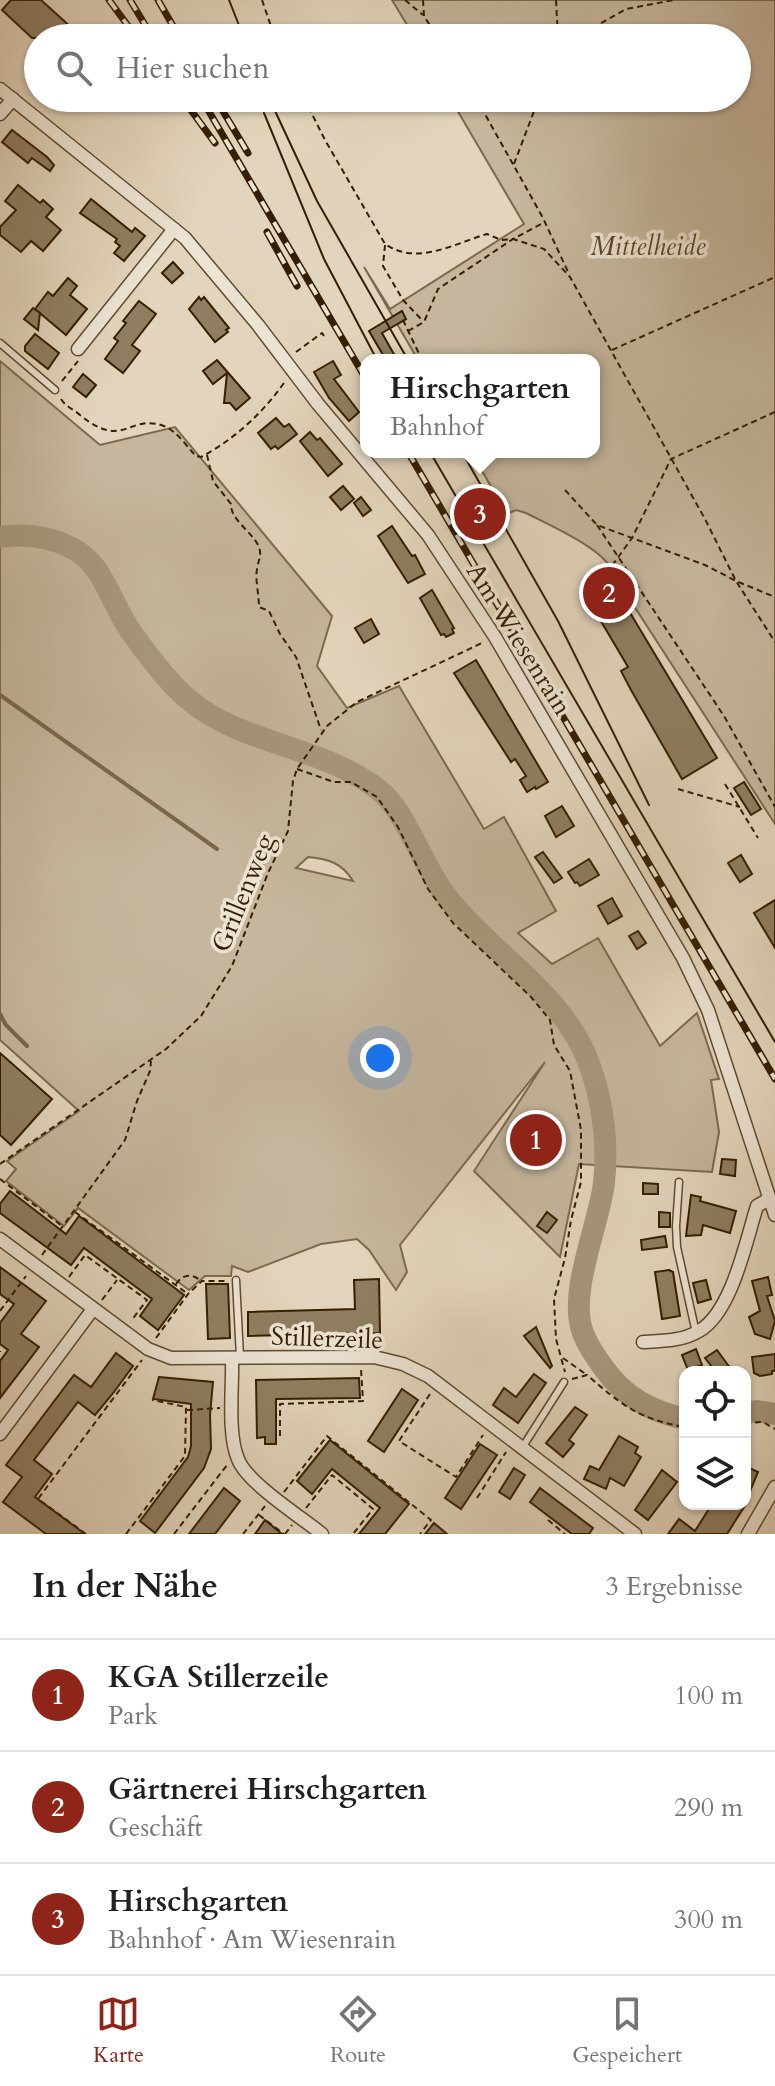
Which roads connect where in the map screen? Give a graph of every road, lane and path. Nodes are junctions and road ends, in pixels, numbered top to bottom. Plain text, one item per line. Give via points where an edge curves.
1 (262, 0) edge
2 (405, 0) edge
3 (423, 0) edge
4 (556, 0) edge
5 (674, 0) edge
6 (424, 16) junction
7 (270, 24) edge
8 (429, 24) edge
9 (557, 24) edge
10 (600, 24) edge
11 (0, 89) edge
12 (13, 99) junction
13 (24, 108) edge
14 (29, 112) edge
15 (311, 112) edge
16 (484, 112) edge
17 (534, 112) edge
18 (0, 114) edge
19 (513, 165) junction
20 (545, 222) junction
21 (174, 229) junction
22 (513, 239) junction
23 (385, 244) junction
24 (570, 277) junction
25 (775, 277) edge
26 (403, 320) dead end
27 (424, 322) junction
28 (408, 331) junction
29 (324, 336) dead end
30 (0, 343) edge
31 (78, 349) joint
32 (611, 350) junction
33 (419, 354) edge
34 (285, 359) junction
35 (294, 372) junction
36 (55, 390) junction
37 (775, 412) edge
38 (360, 452) edge
39 (208, 454) junction
40 (365, 458) edge
41 (671, 459) junction
42 (565, 490) dead end
43 (597, 525) junction
44 (632, 538) junction
45 (618, 558) junction
46 (736, 581) junction
47 (607, 590) dead end
48 (775, 597) edge
49 (495, 637) junction
50 (775, 642) edge
51 (322, 732) junction
52 (297, 769) junction
53 (725, 784) dead end
54 (678, 789) dead end
55 (740, 807) junction
56 (775, 807) edge
57 (758, 838) dead end
58 (151, 1060) junction
59 (0, 1164) edge
60 (0, 1179) edge
61 (679, 1182) dead end
62 (769, 1199) junction
63 (74, 1211) junction
64 (775, 1215) edge
65 (63, 1227) junction
66 (0, 1239) edge
67 (34, 1265) junction
68 (118, 1279) junction
69 (236, 1280) joint
70 (202, 1281) junction
71 (176, 1285) junction
72 (62, 1286) junction
73 (188, 1294) junction
74 (0, 1296) edge
75 (8, 1301) junction
76 (93, 1309) junction
77 (0, 1311) edge
78 (123, 1332) junction
79 (696, 1333) junction
80 (643, 1342) dead end
81 (149, 1349) junction
82 (361, 1357) junction
83 (562, 1357) junction
84 (236, 1359) junction
85 (587, 1375) junction
86 (564, 1382) junction
87 (438, 1384) junction
88 (152, 1400) dead end
89 (223, 1408) dead end
90 (187, 1410) junction
91 (751, 1423) edge
92 (490, 1424) junction
93 (679, 1426) edge
94 (775, 1429) edge
95 (0, 1434) edge
96 (280, 1436) dead end
97 (518, 1445) junction
98 (237, 1459) junction
99 (775, 1487) edge
100 (276, 1498) junction
101 (477, 1498) dead end
102 (258, 1514) junction
103 (299, 1516) junction
104 (548, 1520) dead end
105 (86, 1534) edge
106 (126, 1534) edge
107 (174, 1534) edge
108 (243, 1534) edge
109 (284, 1534) edge
110 (322, 1534) edge
111 (353, 1534) edge
112 (420, 1534) edge
113 (565, 1534) edge
114 (635, 1534) edge
115 (748, 1534) edge

1 - 7 path
2 - 6 path
3 - 6 path
4 - 9 path
5 - 10 path via 626,9
6 - 8 path
11 - 12 street, Am Wiesenrain
12 - 13 street, Am Wiesenrain
12 - 18 street
14 - 21 street, Am Wiesenrain
15 - 23 path
16 - 19 path
17 - 19 path
19 - 20 path
20 - 22 path
20 - 24 path
21 - 31 street
21 - 34 street, Am Wiesenrain
22 - 23 path via 487,234 417,256
22 - 24 path via 544,249
22 - 27 path via 438,289
23 - 27 path via 383,266
24 - 32 path
25 - 32 path
26 - 28 path
27 - 28 path
28 - 33 path
29 - 34 path
30 - 36 lane
31 - 36 path via 80,359
32 - 41 path
34 - 35 street, Am Wiesenrain
35 - 38 street, Am Wiesenrain
35 - 39 path via 253,419
36 - 39 path via 66,406 96,428 164,426 196,456
37 - 41 path
39 - 51 path via 213,481 260,547 259,607 269,611 296,657
40 - 49 street, Am Wiesenrain via 428,535
41 - 44 path
41 - 46 path
42 - 43 path
43 - 44 path
43 - 45 path
44 - 45 path
44 - 46 path
45 - 47 path via 601,581
45 - 56 path via 724,716
46 - 48 path
46 - 50 path
49 - 51 path, Grillenweg via 357,702
49 - 62 street, Am Wiesenrain via 698,986
51 - 52 path, Grillenweg
52 - 58 path, Grillenweg via 288,831 232,966 201,1016
52 - 83 path via 351,782 377,797 453,923 550,1020 554,1045 570,1071 579,1106 582,1162 554,1299
53 - 55 path
54 - 55 path
55 - 57 path
58 - 59 path, Grillenweg
58 - 63 path via 125,1140
60 - 65 path
61 - 79 lane via 677,1247
62 - 64 street, Am Wiesenrain
62 - 79 street via 757,1206 716,1316
63 - 65 path
63 - 71 path
65 - 67 path
66 - 67 street, Stillerzeile
67 - 72 street, Stillerzeile
67 - 75 path
68 - 72 path via 85,1255
68 - 76 path
68 - 78 path via 147,1300
69 - 70 path
69 - 84 lane
70 - 71 path via 190,1275
70 - 73 path
71 - 73 path
72 - 76 street, Stillerzeile
73 - 81 path
74 - 75 path
75 - 77 path
76 - 78 street, Stillerzeile
76 - 95 street
78 - 81 street, Stillerzeile
79 - 80 street
81 - 84 street, Stillerzeile via 178,1358
81 - 105 path via 38,1499
82 - 84 street, Stillerzeile
82 - 87 street, Stillerzeile via 403,1364
82 - 96 path via 363,1401 280,1404
83 - 85 path
83 - 86 path
84 - 98 street
85 - 86 path
85 - 93 path via 627,1409
86 - 97 lane
87 - 92 street, Stillerzeile
87 - 92 path via 399,1441 456,1477
88 - 90 path
89 - 90 path
90 - 106 path via 185,1456
91 - 94 path
92 - 97 street, Stillerzeile
97 - 101 path
97 - 114 street, Stillerzeile
98 - 100 street
98 - 107 path via 224,1467
99 - 115 street
100 - 102 path
100 - 103 street
100 - 112 path via 327,1436 431,1520
102 - 108 path
102 - 109 path
103 - 110 street
103 - 111 path via 332,1475 373,1509
104 - 113 path

